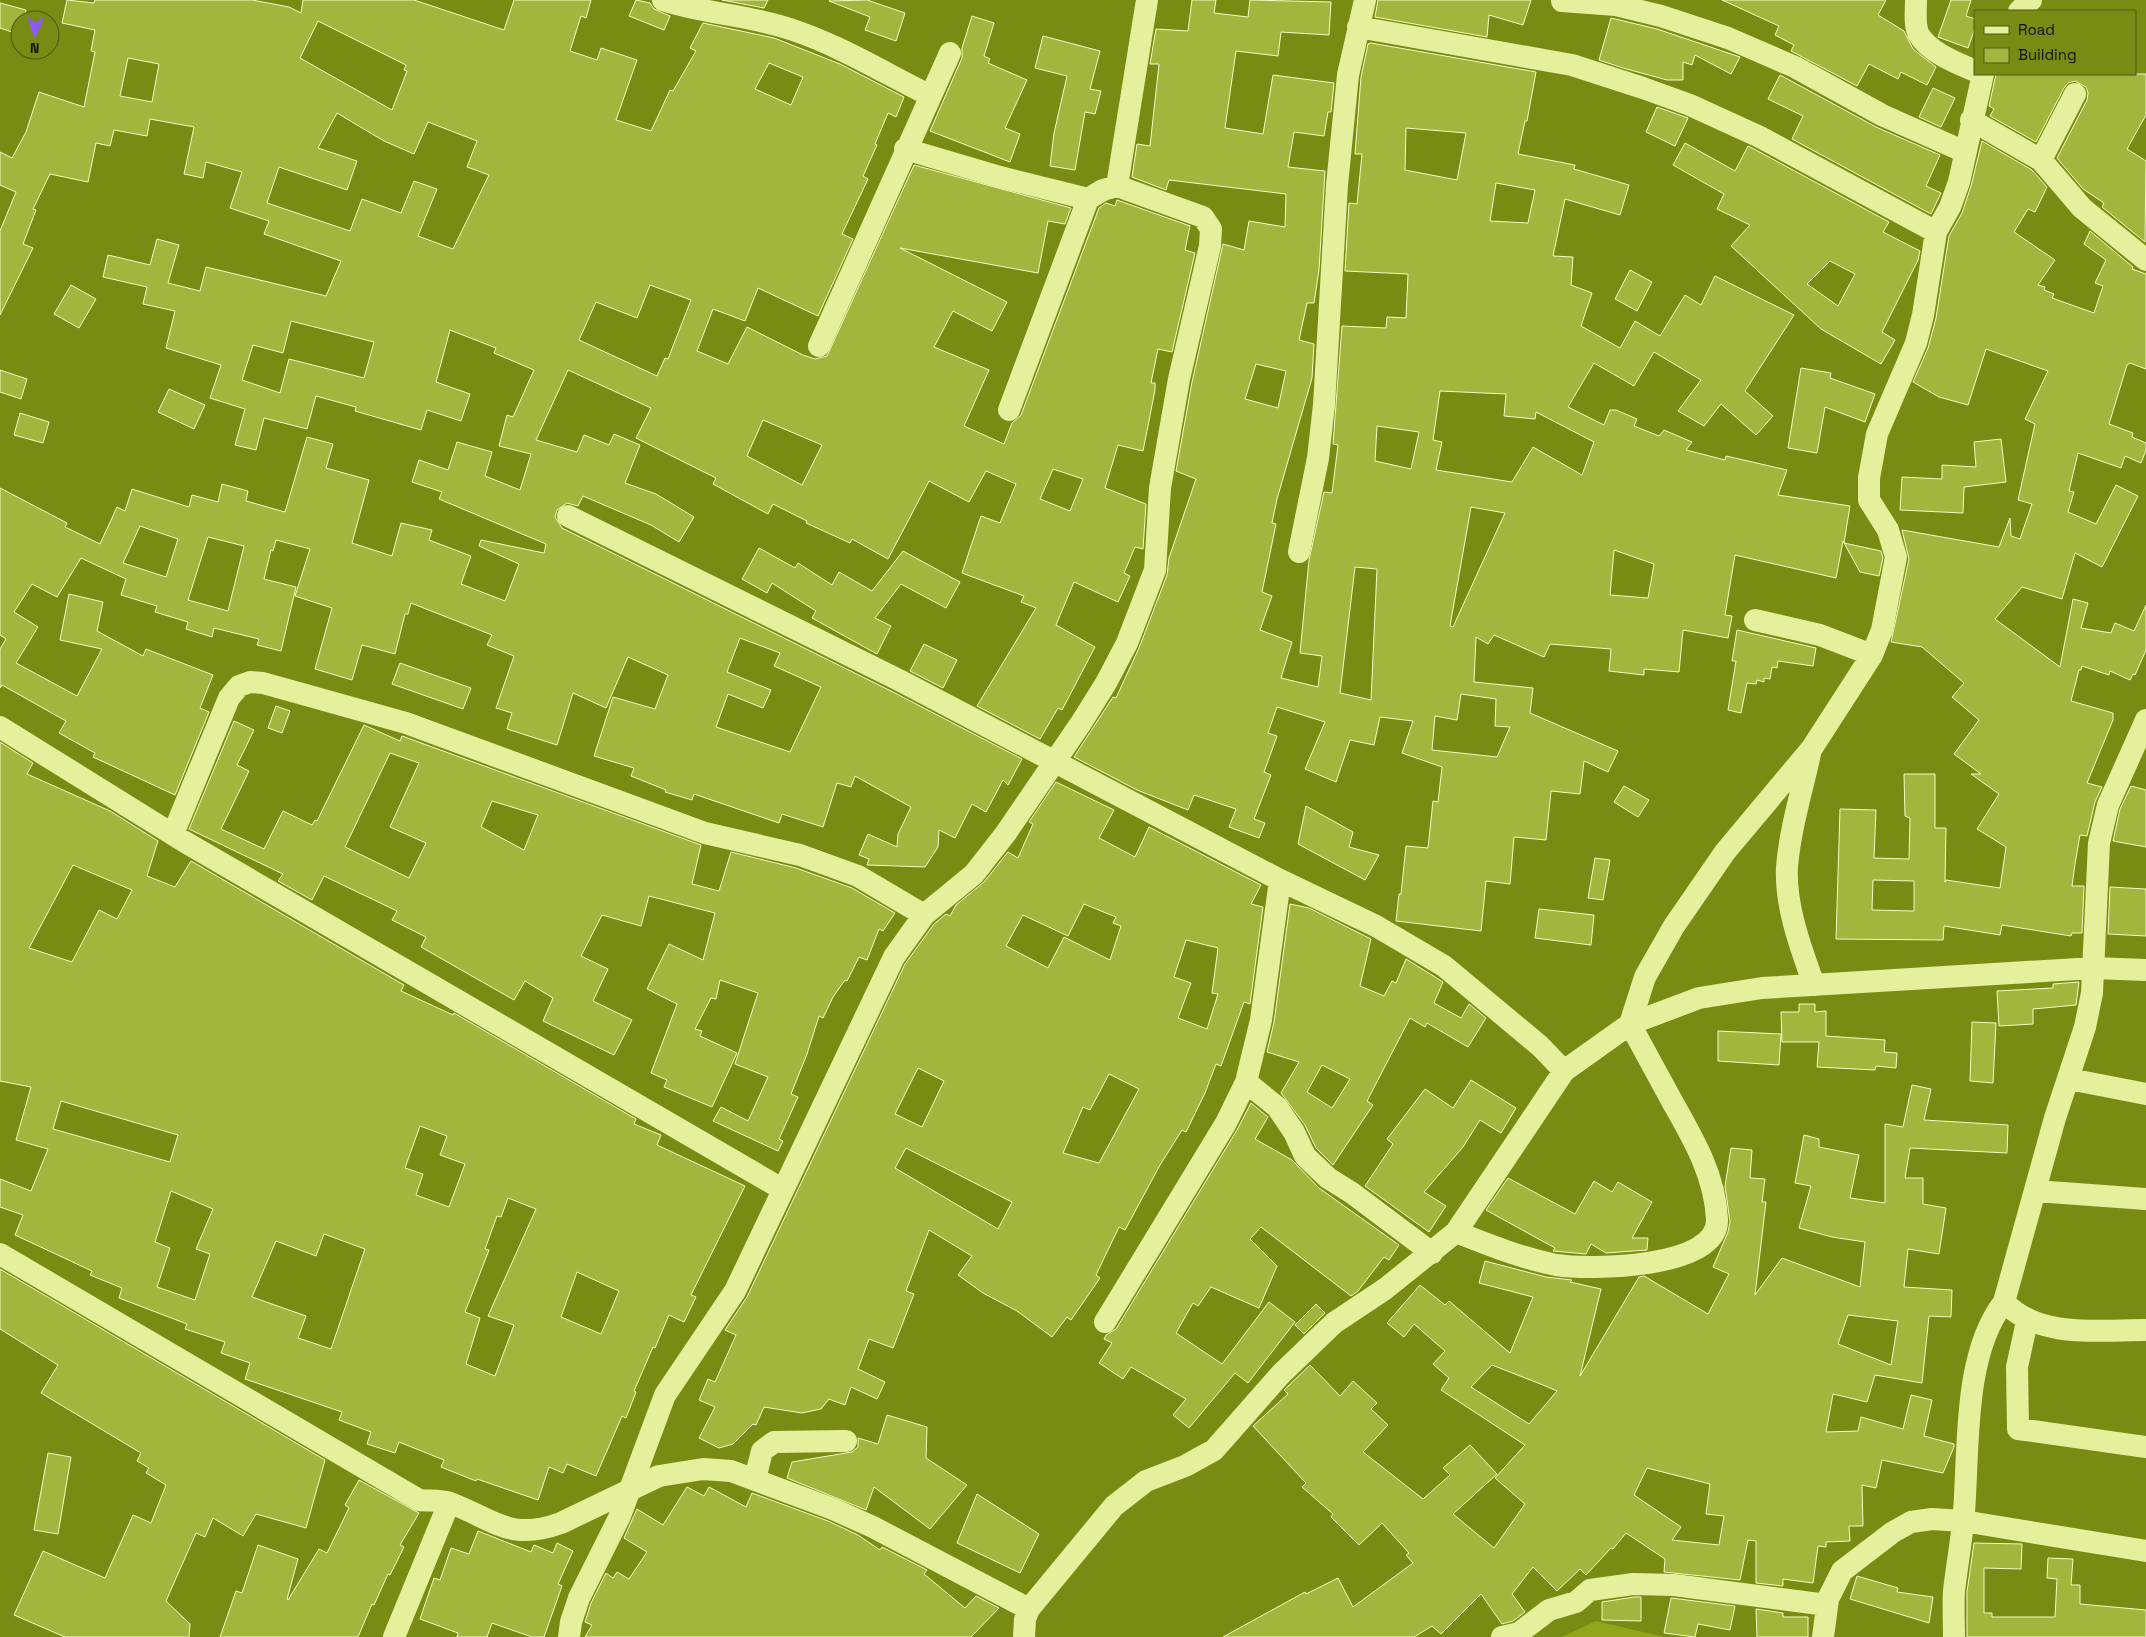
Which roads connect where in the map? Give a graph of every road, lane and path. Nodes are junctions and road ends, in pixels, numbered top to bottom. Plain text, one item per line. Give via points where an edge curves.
1 (663, 0) edge
2 (1148, 0) edge
3 (1365, 0) edge
4 (1916, 0) edge
5 (2031, 0) edge
6 (1562, 1) edge
7 (2020, 10) edge
8 (1358, 27) junction
9 (950, 53) dead end
10 (1974, 71) edge
11 (1983, 75) edge
12 (2075, 94) dead end
13 (931, 96) junction
14 (1972, 120) junction
15 (905, 149) junction
16 (1965, 152) junction
17 (2041, 160) junction
18 (1117, 186) junction
19 (1088, 199) junction
20 (1936, 232) junction
21 (2146, 260) edge
22 (818, 346) dead end
23 (1009, 410) dead end
24 (568, 516) dead end
25 (1299, 552) dead end
26 (1755, 620) dead end
27 (1872, 655) junction
28 (2146, 720) edge
29 (0, 727) edge
30 (1812, 748) junction
31 (1056, 762) junction
32 (173, 834) junction
33 (1280, 880) junction
34 (924, 915) junction
35 (2094, 968) junction
36 (2146, 970) edge
37 (1814, 986) junction
38 (1630, 1024) junction
39 (1564, 1071) junction
40 (2069, 1080) junction
41 (1246, 1082) junction
42 (2146, 1094) edge
43 (782, 1189) junction
44 (2035, 1191) junction
45 (2146, 1199) edge
46 (1456, 1232) junction
47 (1432, 1253) junction
48 (0, 1254) edge
49 (2004, 1302) junction
50 (2027, 1321) junction
51 (1105, 1322) dead end
52 (2146, 1330) edge
53 (846, 1440) dead end
54 (2146, 1447) edge
55 (755, 1479) junction
56 (630, 1491) junction
57 (449, 1503) junction
58 (1963, 1522) junction
59 (2146, 1551) edge
60 (1827, 1605) junction
61 (1029, 1610) junction
62 (394, 1637) edge
63 (569, 1637) edge
64 (1024, 1637) edge
65 (1502, 1637) edge
66 (1823, 1637) edge
67 (1954, 1637) edge

1 - 13 street via 793,29
2 - 18 street
3 - 8 street
4 - 10 street via 1919,35 1934,50
5 - 7 street
6 - 16 street via 1616,5 1728,38 1795,67 1882,115
8 - 20 street via 1572,65 1643,88 1760,137
8 - 25 street via 1348,75 1337,185 1324,405 1318,458
9 - 13 street
11 - 14 street
12 - 17 street
13 - 15 street
14 - 16 street
14 - 17 street
15 - 19 street
15 - 22 street
16 - 20 street via 1950,207
17 - 21 street via 2082,208
18 - 19 street
18 - 31 street via 1204,217 1211,229 1210,246 1180,379 1162,479 1156,570 1127,643
19 - 23 street
20 - 27 street via 1916,343 1877,434 1869,478 1869,500 1888,530 1896,557 1882,630
24 - 31 street
26 - 27 street via 1820,635
27 - 30 street
28 - 35 street via 2108,805 2099,843
29 - 32 street
30 - 37 street via 1787,868 1791,908
30 - 38 street via 1725,852 1674,926 1645,977
31 - 33 street
31 - 34 street via 974,874
32 - 34 street via 229,698 239,686 256,682 406,722 706,833 800,855 858,876
32 - 43 street
33 - 39 street via 1376,926 1444,966 1540,1046
33 - 41 street via 1260,1020
34 - 43 street via 894,957
35 - 36 street
35 - 37 street
35 - 40 street via 2085,1027
37 - 38 street via 1762,988 1699,998
38 - 39 street
38 - 46 street via 1700,1150 1718,1221 1709,1241 1667,1260 1615,1267 1558,1265 1520,1256
39 - 46 street
40 - 42 street
40 - 44 street via 2054,1118
41 - 47 street via 1277,1107 1305,1156 1328,1178
41 - 51 street via 1226,1123
43 - 56 street via 735,1291 665,1395
44 - 45 street
44 - 49 street
46 - 47 street
47 - 61 street via 1386,1289 1334,1323 1281,1374 1214,1450 1146,1481 1114,1506
48 - 57 street via 419,1500
49 - 50 street
49 - 58 street via 1983,1337 1976,1369
50 - 52 street via 2053,1328
50 - 54 street via 2017,1367 2018,1429
53 - 55 street via 774,1442 762,1451
55 - 56 street via 731,1471 703,1469 659,1476
55 - 61 street via 873,1527
56 - 57 street via 561,1523 530,1530 495,1525
56 - 63 street via 578,1598
57 - 62 street
58 - 59 street
58 - 60 street via 1921,1520 1893,1532 1848,1565 1834,1585
58 - 67 street via 1954,1593
60 - 65 street via 1674,1585 1634,1584 1590,1590 1576,1602 1549,1610 1519,1633
60 - 66 street
61 - 64 street

